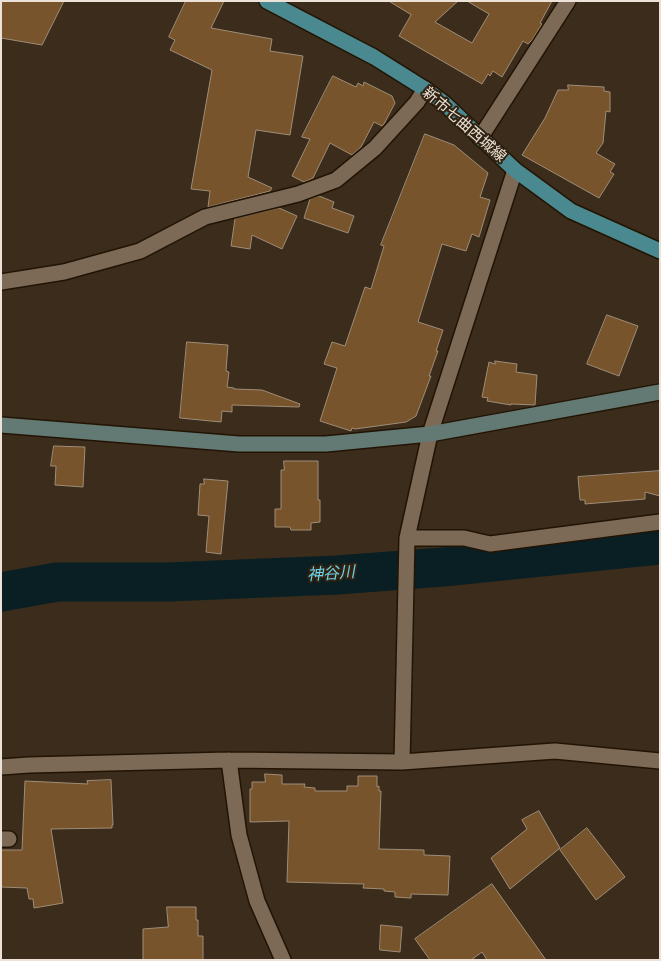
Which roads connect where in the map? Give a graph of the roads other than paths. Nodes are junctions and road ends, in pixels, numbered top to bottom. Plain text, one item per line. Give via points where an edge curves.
1 (267, 1) edge
2 (568, 1) edge
3 (425, 89) junction
4 (480, 138) junction
5 (515, 170) junction
6 (660, 251) edge
7 (1, 282) edge
8 (660, 392) edge
9 (1, 425) edge
10 (430, 434) junction
11 (660, 522) edge
12 (408, 542) junction
13 (229, 760) junction
14 (660, 761) edge
15 (402, 762) junction
16 (1, 767) edge
17 (283, 960) edge

1 - 3 main road, 新市七曲西城線 via 374,57
2 - 4 street
3 - 4 main road, 新市七曲西城線
3 - 7 street via 418,102 375,148 336,180 298,194 205,218 140,251 64,272
4 - 5 main road, 新市七曲西城線
5 - 6 main road, 新市七曲西城線 via 571,211
5 - 10 street
8 - 10 street
9 - 10 street via 239,444 326,444
10 - 12 street
11 - 12 street via 490,544 464,538
12 - 15 street
13 - 15 street
13 - 16 street
13 - 17 street via 239,835 257,901
14 - 15 street via 554,752

